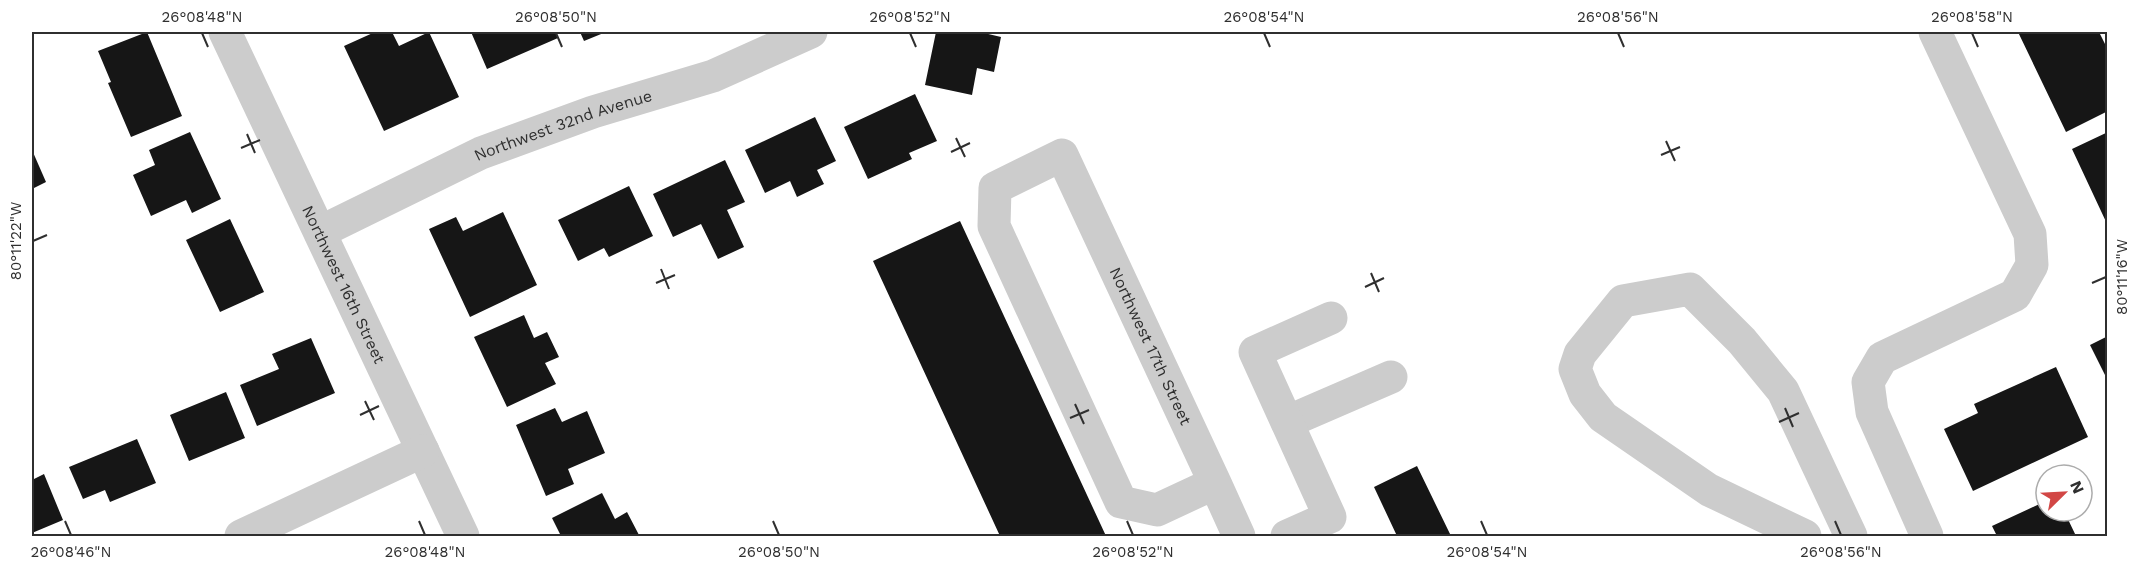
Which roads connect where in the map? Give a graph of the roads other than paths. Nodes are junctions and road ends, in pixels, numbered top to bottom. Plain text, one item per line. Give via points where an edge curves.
1 (225, 32) edge
2 (811, 32) edge
3 (1935, 32) edge
4 (320, 232) junction
5 (1331, 318) dead end
6 (1391, 377) dead end
7 (1287, 422) junction
8 (423, 451) junction
9 (1215, 483) junction
10 (241, 537) edge
11 (463, 537) edge
12 (1239, 537) edge
13 (1287, 537) edge
14 (1804, 537) edge
15 (1851, 537) edge
16 (1927, 537) edge

1 - 4 street, Northwest 16th Street
2 - 4 street, Northwest 32nd Avenue via 713,76 593,112 481,153
3 - 16 street via 2030,234 2032,266 2015,295 1882,358 1868,382 1872,412
4 - 8 street, Northwest 16th Street
5 - 7 street via 1255,352
6 - 7 street
7 - 13 street via 1330,516
8 - 10 street
8 - 11 street, Northwest 16th Street
9 - 9 street, Northwest 17th Street via 1062,154 995,188 994,226 1121,502 1156,510
9 - 12 street, Northwest 17th Street
14 - 15 street via 1708,490 1603,417 1585,394 1575,369 1580,354 1623,301 1690,289 1742,341 1783,391

